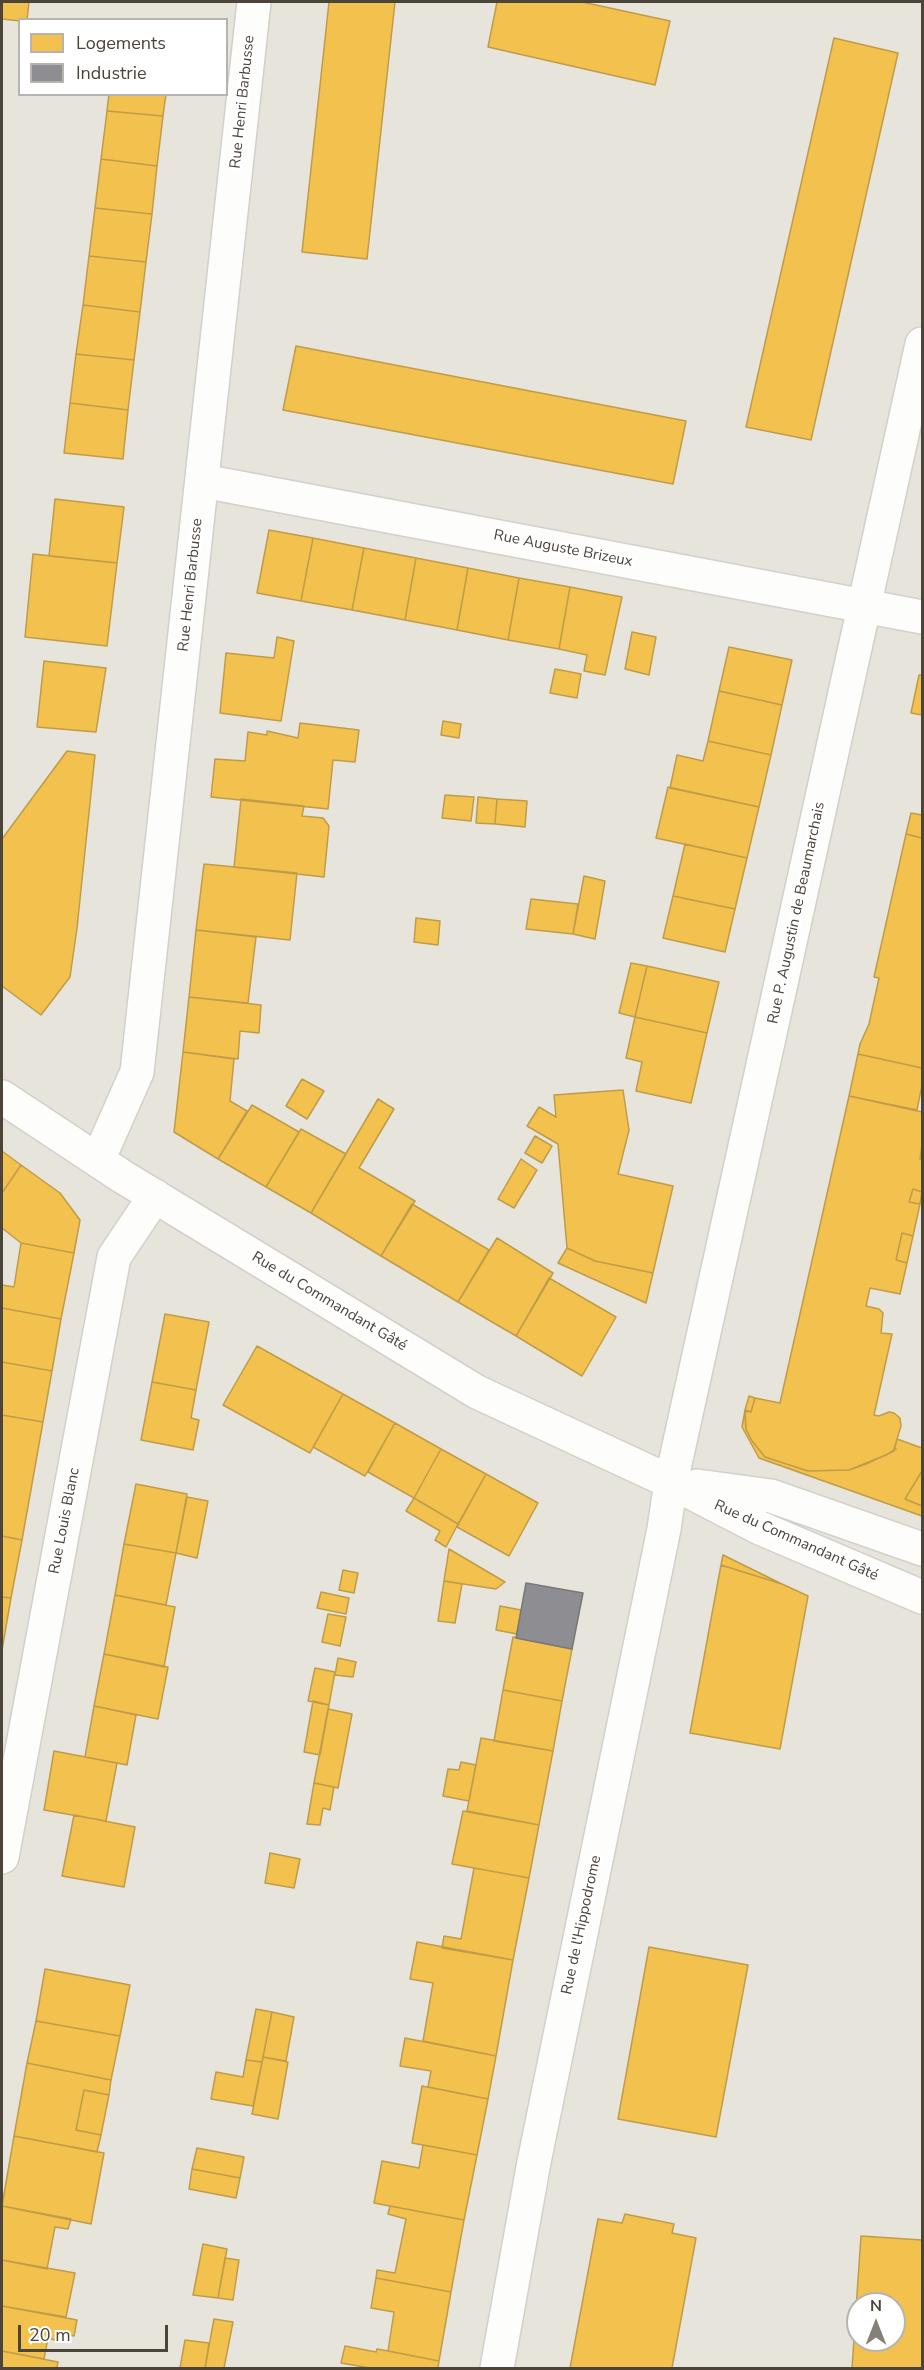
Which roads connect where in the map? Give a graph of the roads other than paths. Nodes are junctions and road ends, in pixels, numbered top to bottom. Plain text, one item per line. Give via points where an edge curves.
1 (254, 2) edge
2 (922, 344) edge
3 (202, 481) junction
4 (864, 606) junction
5 (922, 616) edge
6 (2, 1097) edge
7 (98, 1160) junction
8 (155, 1196) junction
9 (671, 1482) junction
10 (922, 1549) edge
11 (922, 1597) edge
12 (2, 1857) edge
13 (497, 2368) edge

1 - 3 street, Rue Henri Barbusse
2 - 4 street, Rue P. Augustin de Beaumarchais
3 - 4 street, Rue Auguste Brizeux
3 - 7 street, Rue Henri Barbusse via 137,1072
4 - 5 street, Rue Auguste Brizeux
4 - 9 street, Rue P. Augustin de Beaumarchais
6 - 7 street, Rue du Commandant Gâté
7 - 8 street, Rue du Commandant Gâté
8 - 9 street, Rue du Commandant Gâté via 477,1392
8 - 12 street, Rue Louis Blanc via 114,1257
9 - 10 street, Rue du Commandant Gâté via 771,1496
9 - 11 street, Rue du Commandant Gâté via 760,1528
9 - 13 street, Rue de l'Hippodrome via 534,2162

